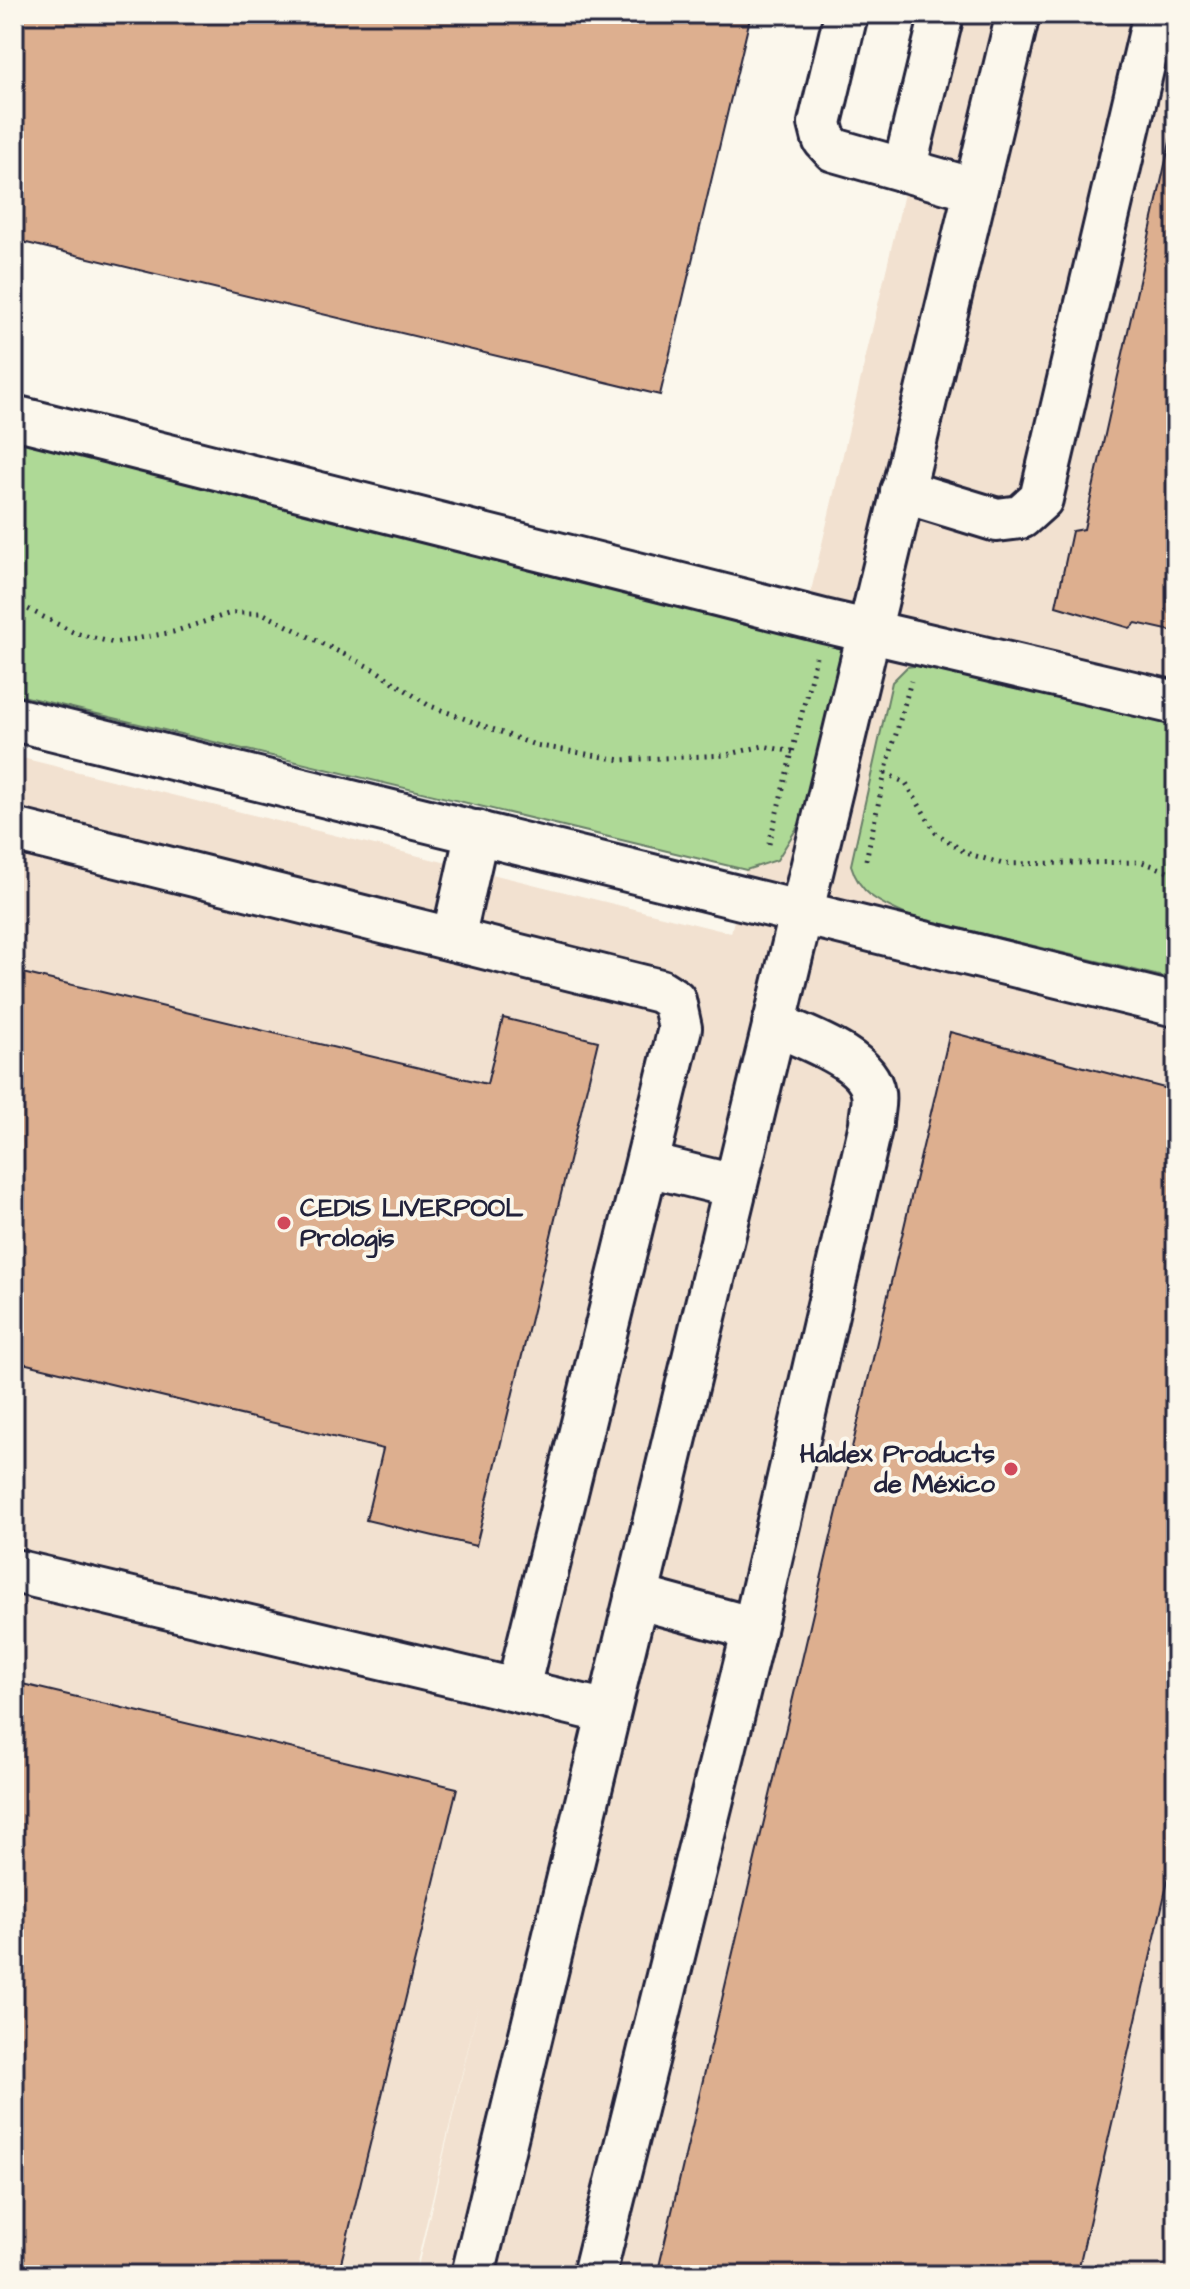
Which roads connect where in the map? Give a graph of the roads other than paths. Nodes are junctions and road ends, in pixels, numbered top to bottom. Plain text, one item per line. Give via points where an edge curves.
1 (846, 14) edge
2 (942, 14) edge
3 (1018, 14) edge
4 (1155, 14) edge
5 (904, 170) junction
6 (975, 190) junction
7 (14, 417) edge
8 (902, 491) junction
9 (869, 632) junction
10 (1176, 703) edge
11 (14, 719) edge
12 (14, 830) edge
13 (477, 832) junction
14 (799, 914) junction
15 (453, 939) junction
16 (1176, 1005) edge
17 (774, 1024) junction
18 (648, 1165) junction
19 (734, 1186) junction
20 (14, 1571) edge
21 (636, 1597) junction
22 (754, 1629) junction
23 (518, 1688) junction
24 (608, 1712) junction
25 (473, 2275) edge
26 (594, 2275) edge

1 - 5 street via 820,123 824,139 834,150
2 - 5 street
3 - 6 street
4 - 8 street via 1041,499 1021,517 997,520
5 - 6 street
6 - 8 street
7 - 9 street
8 - 9 street
9 - 10 street
9 - 14 street
11 - 13 street
12 - 15 street
13 - 14 street
13 - 15 street
14 - 16 street
14 - 17 street
15 - 18 street via 660,991 674,1000 680,1028
17 - 19 street
17 - 22 street via 844,1057 864,1074 873,1092 871,1124
18 - 19 street
18 - 23 street
19 - 21 street
20 - 23 street
21 - 22 street
21 - 24 street
22 - 26 street
23 - 24 street
24 - 25 street

